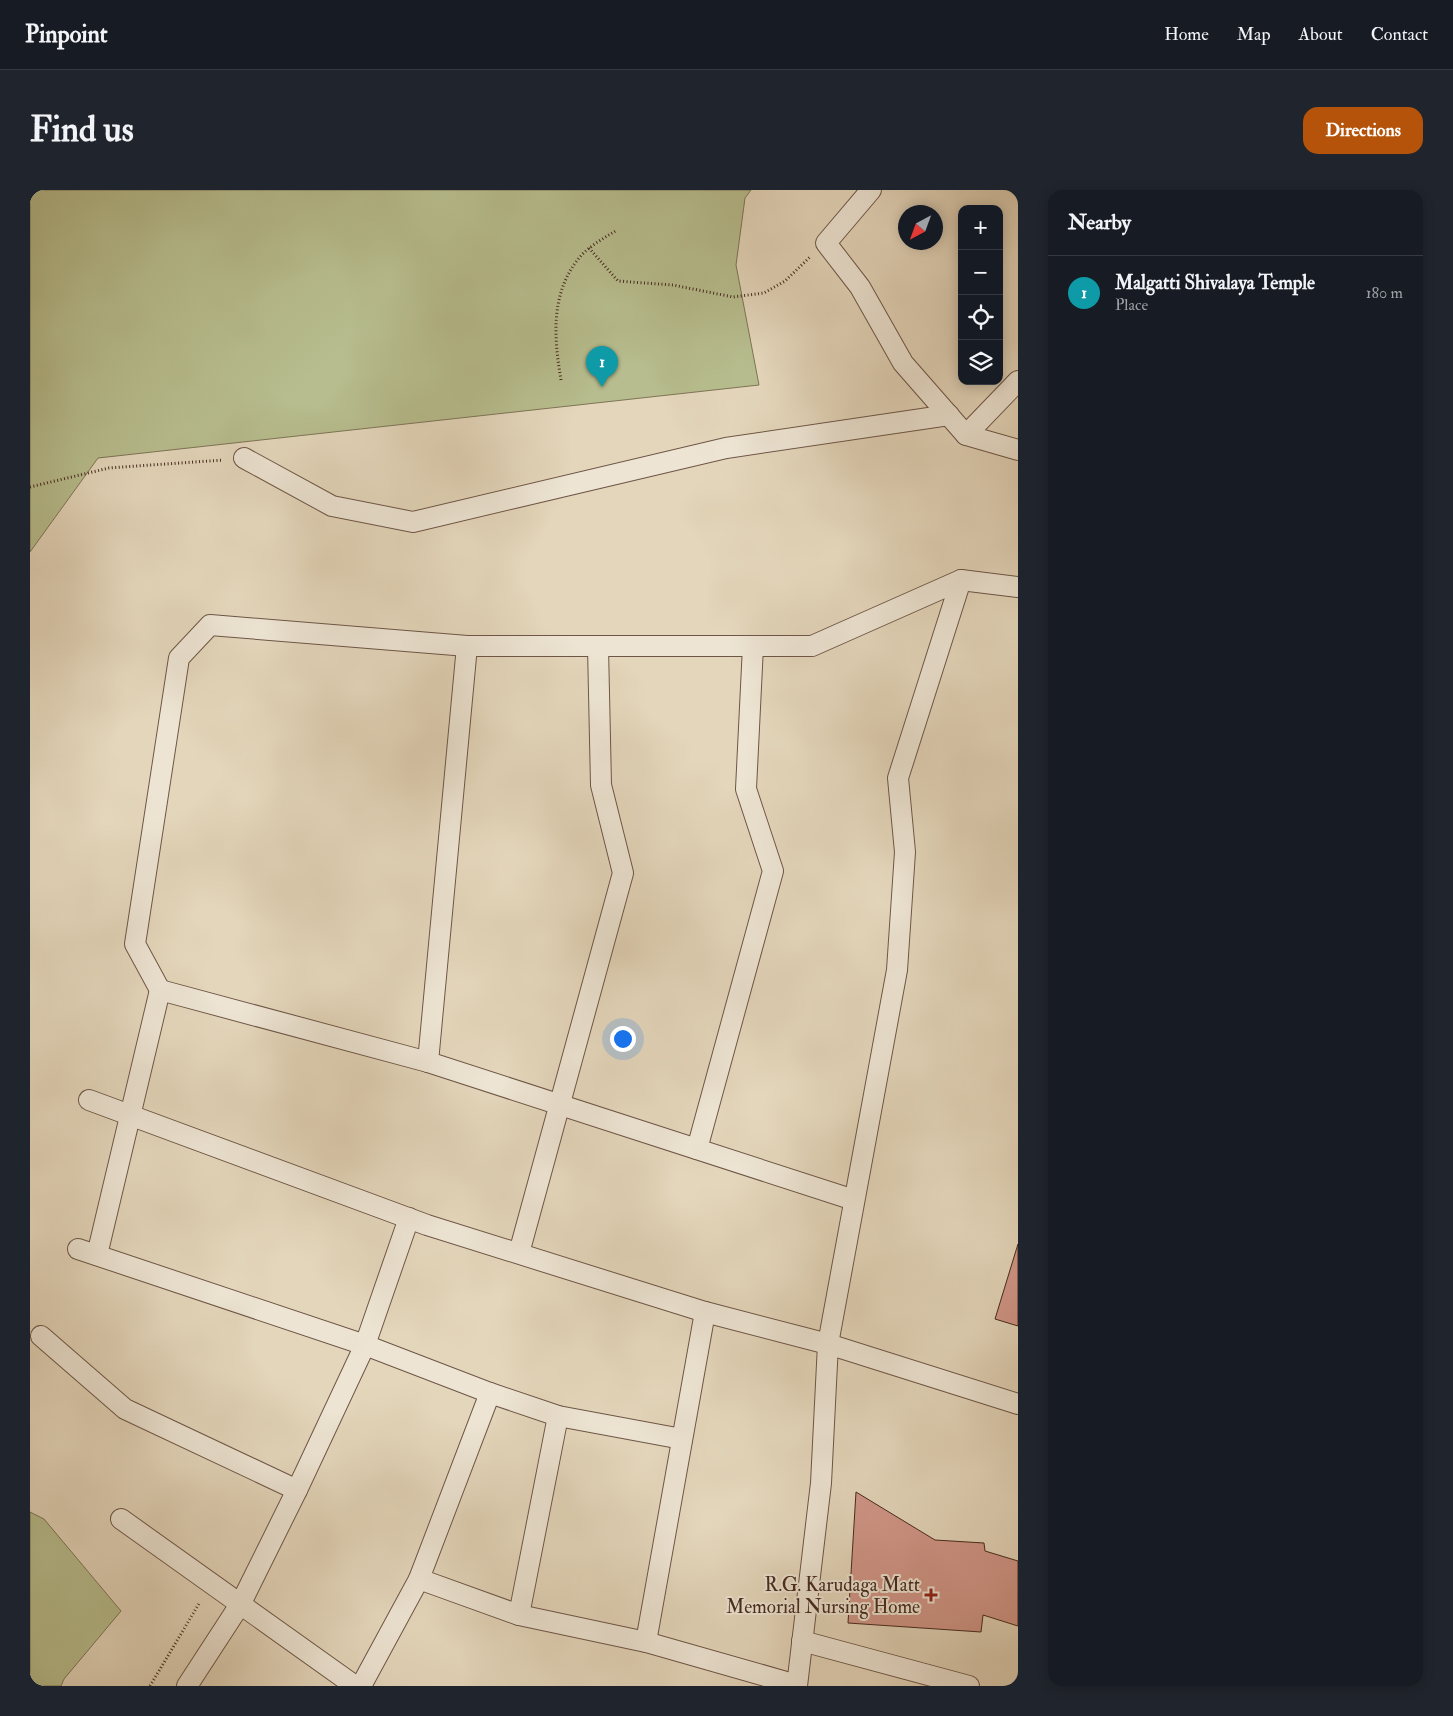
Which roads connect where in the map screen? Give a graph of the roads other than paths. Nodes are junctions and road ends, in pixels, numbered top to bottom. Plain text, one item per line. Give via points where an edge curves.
1 (871, 190) edge
2 (1018, 381) edge
3 (949, 415) junction
4 (966, 435) junction
5 (1018, 450) edge
6 (244, 458) road end
7 (961, 580) junction
8 (1018, 587) edge
9 (467, 646) junction
10 (598, 646) junction
11 (752, 646) junction
12 (160, 990) junction
13 (428, 1062) junction
14 (89, 1100) dead end
15 (559, 1105) junction
16 (130, 1116) junction
17 (697, 1149) junction
18 (854, 1200) junction
19 (409, 1218) junction
20 (78, 1248) dead end
21 (519, 1254) junction
22 (97, 1255) junction
23 (705, 1312) junction
24 (41, 1336) dead end
25 (828, 1344) junction
26 (365, 1345) junction
27 (490, 1392) junction
28 (1018, 1404) edge
29 (558, 1416) junction
30 (682, 1438) junction
31 (297, 1490) junction
32 (121, 1519) dead end
33 (418, 1579) junction
34 (241, 1603) junction
35 (519, 1615) junction
36 (802, 1641) junction
37 (646, 1642) junction
38 (797, 1685) edge
39 (187, 1686) edge
40 (355, 1686) edge
41 (361, 1686) edge
42 (969, 1686) edge

1 - 3 street via 826,243 860,287 903,363
2 - 4 street
3 - 4 street
3 - 6 street via 726,448 413,522 332,506
4 - 5 street
7 - 8 street
7 - 11 street via 812,646
7 - 18 street via 898,778 905,852 897,970
9 - 10 street
9 - 12 street via 210,625 179,658 135,944
9 - 13 street
10 - 11 street
10 - 15 street via 601,785 623,873
11 - 17 street via 746,788 773,871
12 - 13 street
12 - 16 street
13 - 15 street
14 - 16 street
15 - 17 street
15 - 21 street
16 - 19 street
16 - 22 street
17 - 18 street
18 - 25 street
19 - 21 street
19 - 26 street
20 - 22 street
21 - 23 street
22 - 26 street
23 - 25 street
23 - 30 street
24 - 31 street via 125,1409
25 - 28 street
25 - 36 street via 821,1483
26 - 27 street
26 - 31 street
27 - 29 street
27 - 33 street
29 - 30 street
29 - 35 street
30 - 37 street
31 - 34 street
32 - 34 street
33 - 35 street
33 - 41 street
34 - 39 street
34 - 40 street
35 - 37 street
36 - 38 street
36 - 42 street
37 - 38 street

